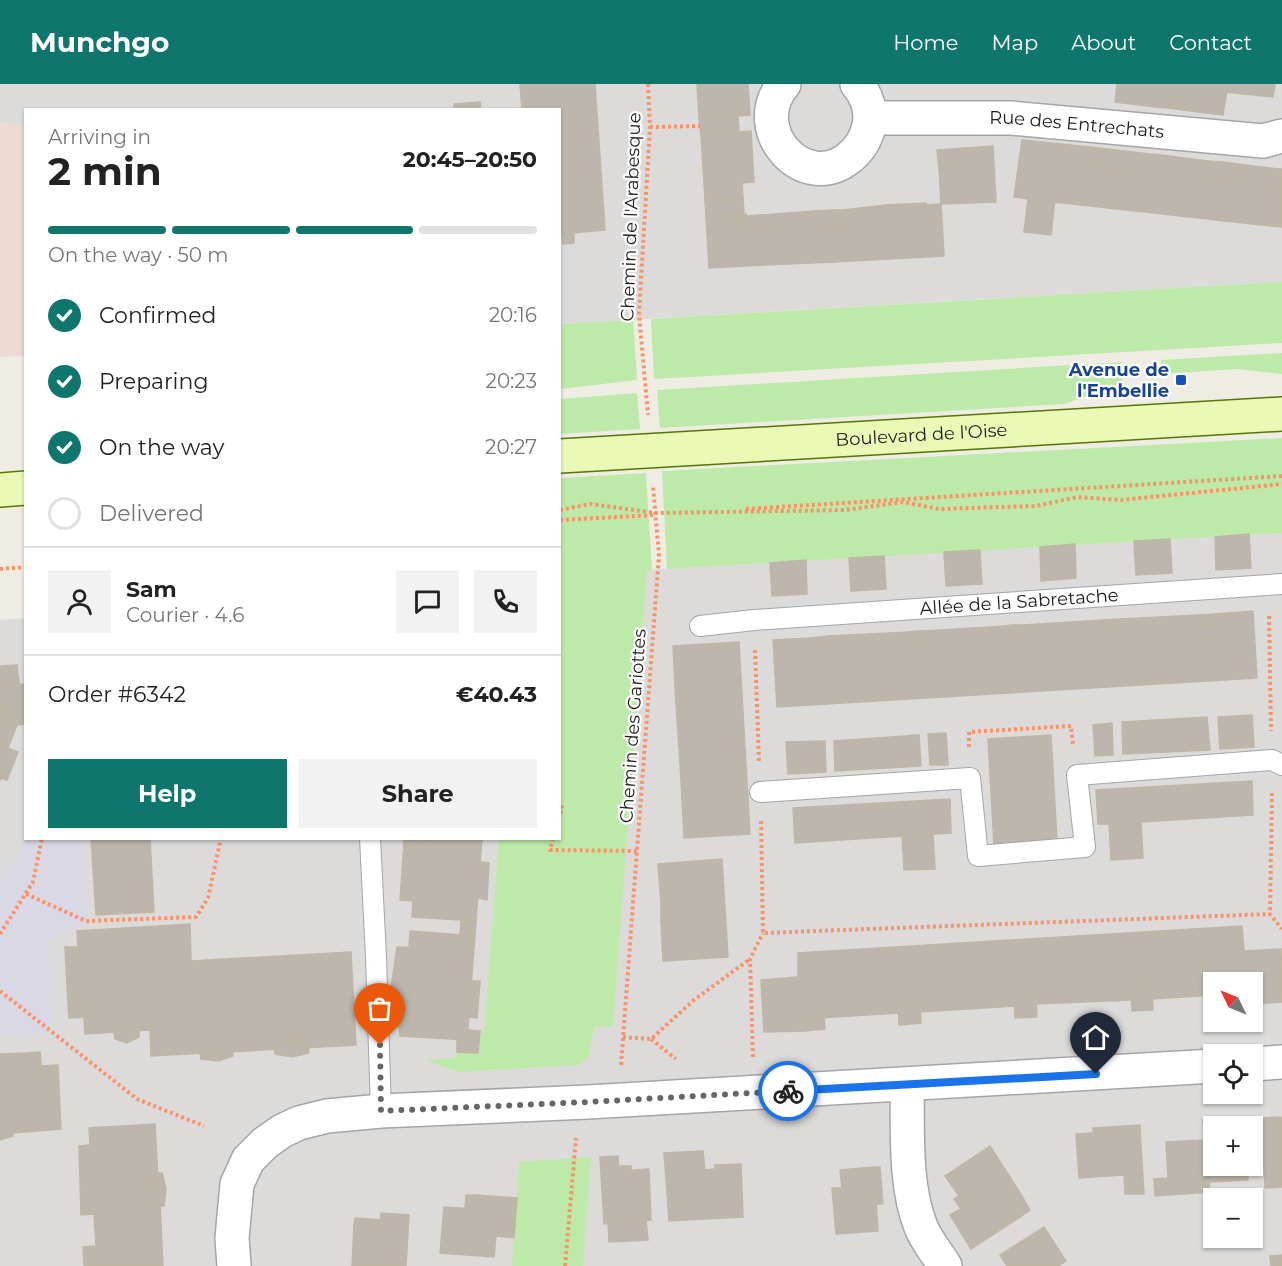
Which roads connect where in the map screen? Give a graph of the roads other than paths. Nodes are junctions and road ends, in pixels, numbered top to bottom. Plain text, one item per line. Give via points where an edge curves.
1 (784, 84) edge
2 (857, 84) edge
3 (871, 118) junction
4 (1282, 136) edge
5 (1282, 414) edge
6 (561, 456) edge
7 (24, 488) edge
8 (0, 490) edge
9 (1282, 584) edge
10 (700, 626) dead end
11 (1282, 765) edge
12 (760, 792) road end
13 (370, 840) edge
14 (1282, 1062) edge
15 (1263, 1063) edge
16 (1203, 1067) edge
17 (907, 1085) junction
18 (381, 1111) junction
19 (234, 1266) edge
20 (945, 1266) edge

1 - 3 street via 773,100 773,134 782,150 795,161 811,167 829,167 845,161 858,150
2 - 3 street via 868,101
3 - 4 street, Rue des Entrechats via 1011,118 1263,141
5 - 6 main road, Boulevard de l'Oise
7 - 8 main road
9 - 10 lane, Allée de la Sabretache
11 - 12 lane via 1272,760 1077,775 1085,847 978,856 970,778
13 - 18 lane
14 - 15 street
16 - 17 street
17 - 18 street
17 - 20 street via 914,1208
18 - 19 street via 299,1123 264,1143 248,1160 237,1184 232,1238

